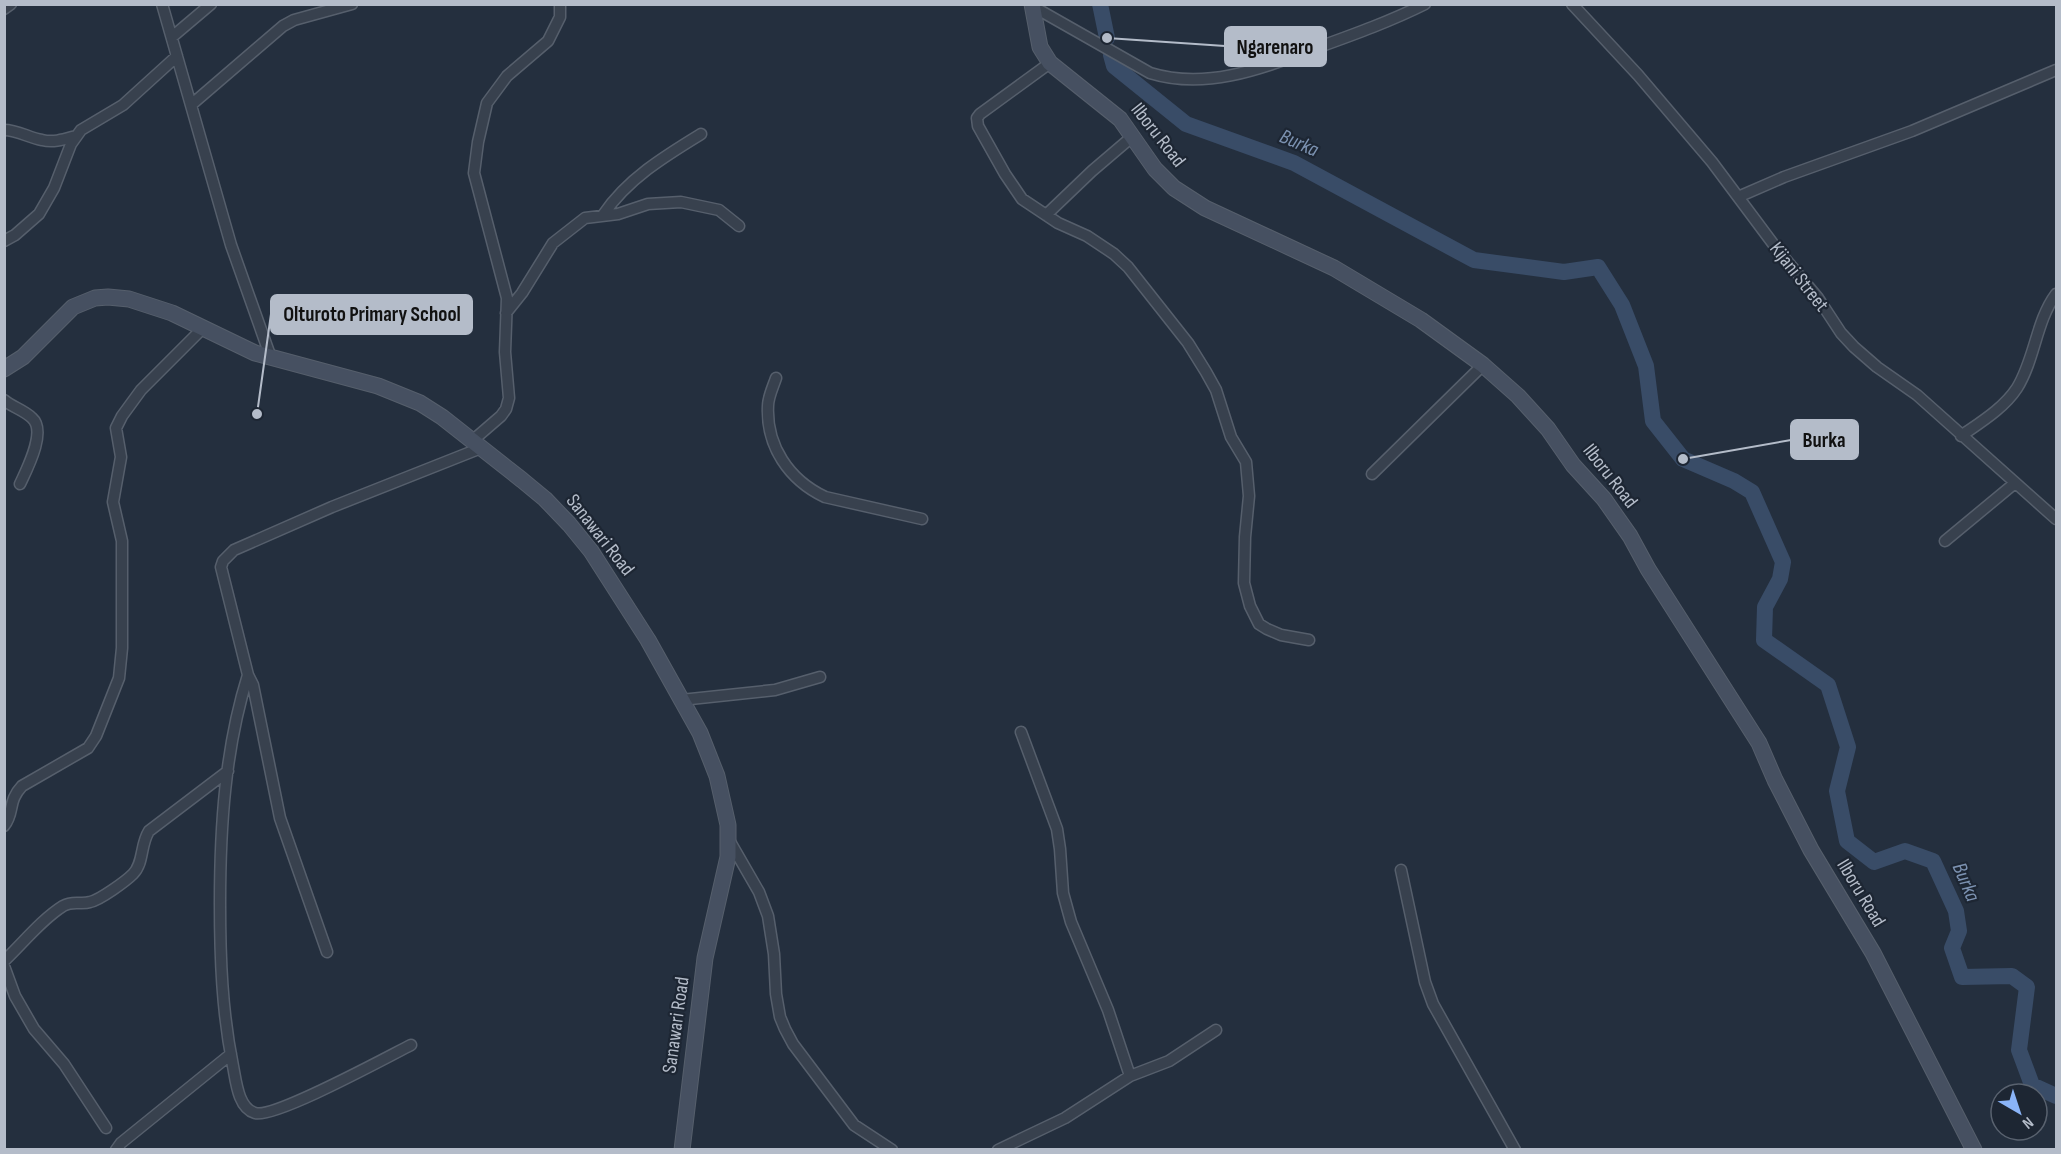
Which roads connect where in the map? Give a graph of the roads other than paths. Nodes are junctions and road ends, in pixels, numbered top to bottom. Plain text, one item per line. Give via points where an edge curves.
1 (11, 4) edge
2 (162, 4) edge
3 (211, 4) edge
4 (352, 4) edge
5 (560, 4) edge
6 (1425, 4) edge
7 (1572, 4) edge
8 (1032, 5) edge
9 (4, 9) edge
10 (172, 37) junction
11 (177, 56) junction
12 (1050, 63) junction
13 (2056, 70) edge
14 (191, 105) junction
15 (4, 130) edge
16 (701, 134) dead end
17 (76, 136) junction
18 (1133, 136) junction
19 (1738, 196) junction
20 (603, 215) junction
21 (1046, 215) junction
22 (739, 226) dead end
23 (4, 241) edge
24 (2056, 294) edge
25 (506, 313) junction
26 (203, 328) junction
27 (271, 358) junction
28 (1484, 365) junction
29 (4, 369) edge
30 (776, 378) dead end
31 (4, 400) edge
32 (1961, 436) junction
33 (477, 444) junction
34 (1372, 474) dead end
35 (2015, 483) junction
36 (20, 484) dead end
37 (922, 519) dead end
38 (2056, 519) edge
39 (1945, 541) dead end
40 (1308, 640) dead end
41 (248, 675) junction
42 (820, 677) dead end
43 (681, 700) junction
44 (1021, 732) dead end
45 (228, 771) junction
46 (4, 826) edge
47 (729, 840) junction
48 (1401, 870) dead end
49 (327, 952) dead end
50 (4, 961) edge
51 (4, 966) edge
52 (7, 979) edge
53 (1215, 1030) dead end
54 (411, 1045) dead end
55 (231, 1054) junction
56 (1130, 1076) junction
57 (106, 1128) dead end
58 (116, 1149) edge
59 (682, 1149) edge
60 (892, 1149) edge
61 (998, 1149) edge
62 (1515, 1149) edge
63 (1974, 1149) edge

1 - 9 street
2 - 10 street
3 - 10 street
4 - 14 street via 283,26
5 - 25 street via 560,17 548,41 507,76 487,103 475,158 474,173 507,298
6 - 8 street via 1262,69 1193,79 1150,73
7 - 19 street, Kijani Street via 1638,75
8 - 12 street, Ilboru Road via 1040,47
10 - 11 street
11 - 14 street
11 - 17 street via 123,105 90,123
12 - 18 street, Ilboru Road via 1112,110
12 - 21 street via 977,118 978,126 1022,199
13 - 19 street via 1912,131
14 - 27 street via 238,268
15 - 17 street via 42,140
16 - 20 street via 658,160
17 - 23 street via 39,214
18 - 21 street
18 - 28 street, Ilboru Road via 1167,183 1192,201 1345,275 1421,320
19 - 32 street, Kijani Street via 1847,340 1870,362 1917,395
20 - 22 street via 648,204 681,202 719,210
20 - 25 street via 585,218 553,243
21 - 40 street via 1087,236 1128,267 1188,343 1212,381 1231,437 1246,462 1249,496 1244,583 1250,606 1259,624 1267,629
24 - 32 street via 2016,389 2002,406
25 - 33 street via 508,403
26 - 27 street, Sanawari Road
26 - 29 street, Sanawari Road via 129,299 95,298 73,307 23,357
26 - 46 street via 141,390 116,428 121,457 113,502 122,541 122,648 119,678 100,727 88,748 15,793
27 - 33 street, Sanawari Road via 359,380 409,398
28 - 34 street
28 - 63 street, Ilboru Road via 1531,409 1604,499 1737,706 1811,850 1873,953
30 - 37 street via 768,404 769,426 777,453 792,474 825,497
31 - 36 street via 30,416 37,427 33,453
32 - 35 street, Kijani Street
33 - 41 street via 227,556 221,567
33 - 43 street, Sanawari Road via 544,499 580,537 648,640
35 - 38 street, Kijani Street
35 - 39 street
41 - 45 street via 235,721
41 - 49 street via 279,818
42 - 43 street via 775,690
43 - 47 street, Sanawari Road via 707,747 717,776
44 - 56 street via 1057,829 1063,893 1071,921
45 - 50 street via 149,831 134,874 90,902 64,905
45 - 55 street via 221,831 220,914 221,988
47 - 59 street, Sanawari Road via 705,958
47 - 60 street via 768,916 780,1017 785,1029 854,1125
48 - 62 street via 1433,1004
51 - 52 street
52 - 57 street via 34,1029 64,1064
53 - 56 street via 1169,1061
54 - 55 street via 293,1103 258,1114 247,1109 242,1101
55 - 58 street
56 - 61 street via 1065,1118

